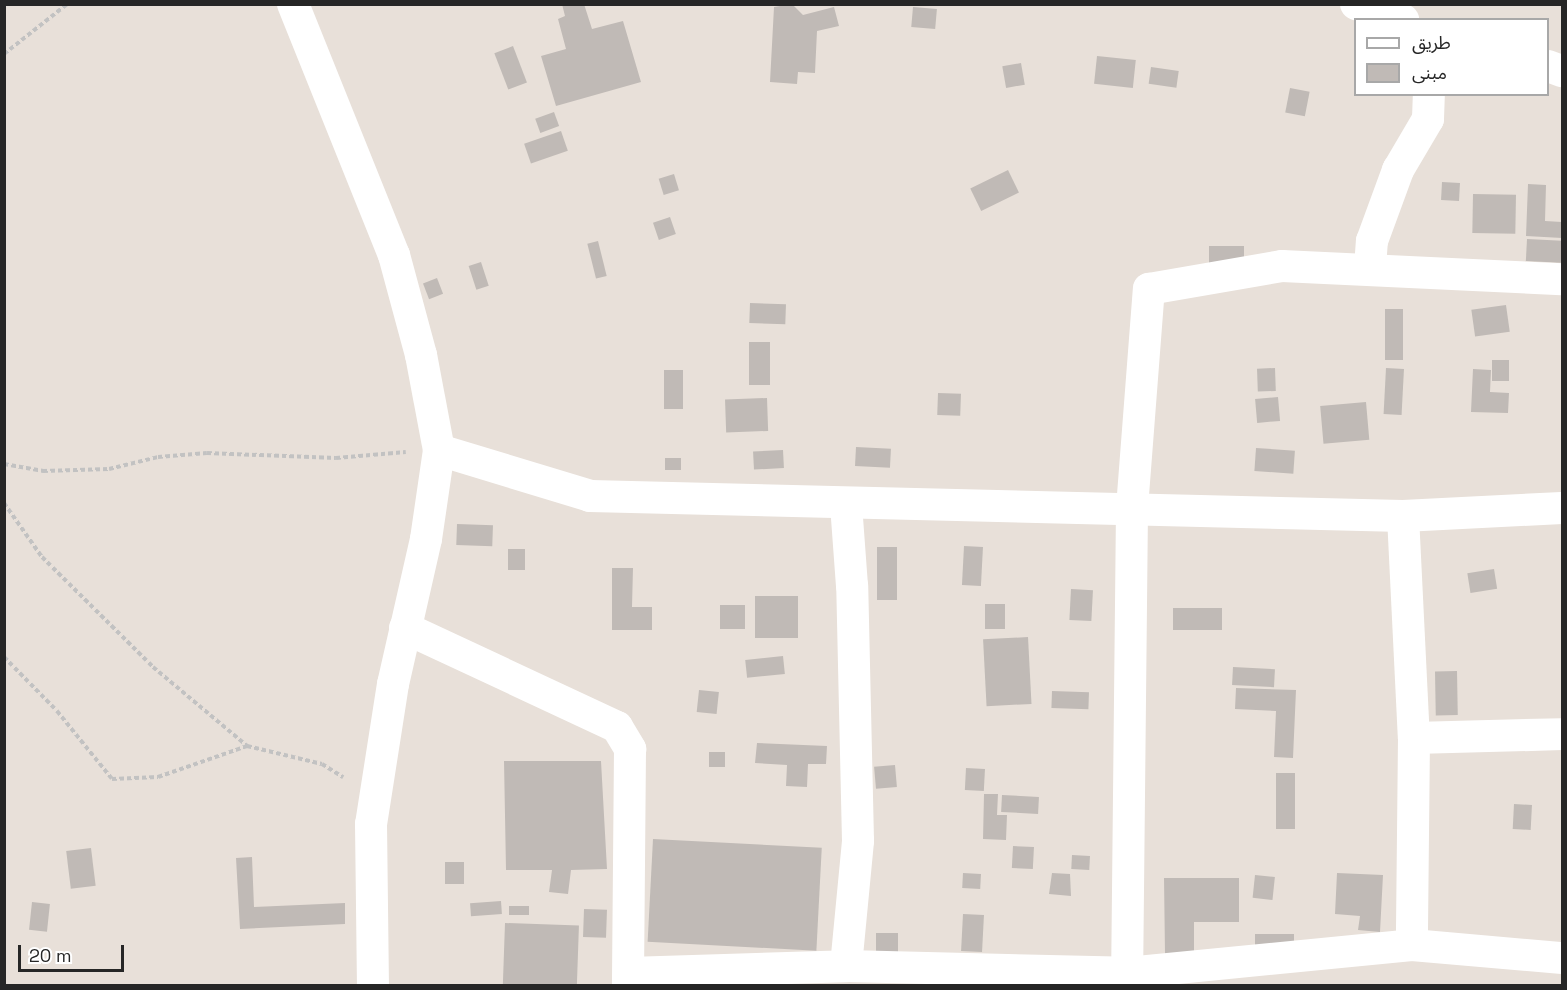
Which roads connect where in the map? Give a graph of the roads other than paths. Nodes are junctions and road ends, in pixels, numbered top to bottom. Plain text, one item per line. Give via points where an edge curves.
1 (293, 4) edge
2 (1356, 4) edge
3 (1397, 18) edge
4 (1430, 96) edge
5 (1370, 268) junction
6 (1563, 279) edge
7 (439, 450) junction
8 (846, 504) junction
9 (1132, 507) junction
10 (1563, 508) edge
11 (1403, 516) junction
12 (405, 628) junction
13 (1563, 734) edge
14 (1414, 738) junction
15 (1412, 945) junction
16 (1563, 958) edge
17 (846, 966) junction
18 (628, 979) edge
19 (1127, 979) edge
20 (373, 986) edge

1 - 7 street via 394,255 421,355
2 - 3 street
4 - 5 street via 1428,119 1398,170 1372,241
5 - 6 street
5 - 9 street via 1282,266 1149,289
7 - 8 street via 590,496
7 - 12 street via 426,539
8 - 9 street
8 - 17 street via 853,597 858,842
9 - 11 street
9 - 19 street
10 - 11 street
11 - 14 street
12 - 18 street via 617,727 630,749
12 - 20 street via 371,824
13 - 14 street
14 - 15 street
15 - 16 street
15 - 19 street
17 - 18 street
17 - 19 street

